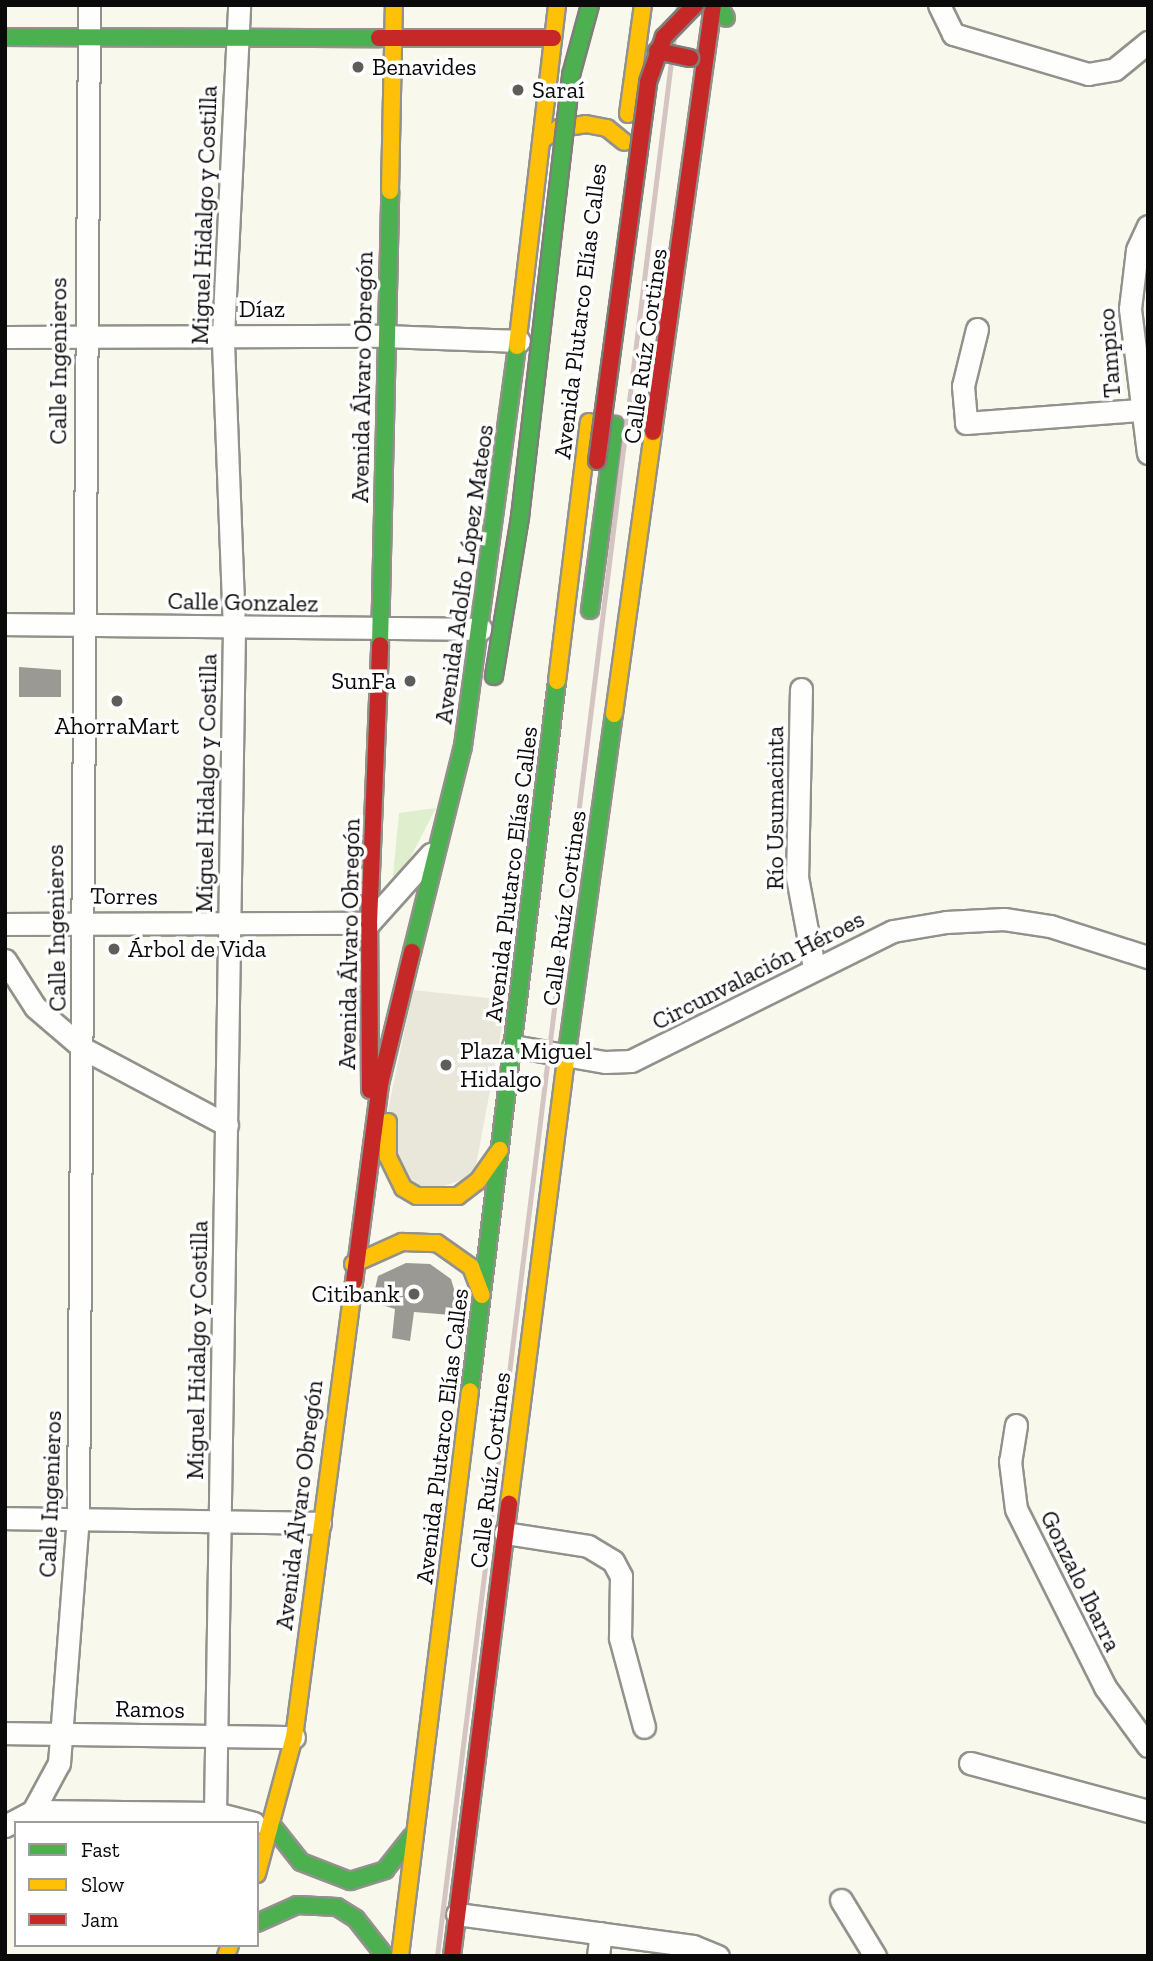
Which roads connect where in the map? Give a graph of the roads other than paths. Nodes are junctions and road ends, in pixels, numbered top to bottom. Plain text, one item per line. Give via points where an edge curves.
1 (89, 5) edge
2 (239, 5) edge
3 (394, 5) edge
4 (556, 5) edge
5 (590, 5) edge
6 (643, 5) edge
7 (695, 5) edge
8 (713, 5) edge
9 (939, 5) edge
10 (724, 10) edge
11 (623, 17) dead end
12 (661, 18) dead end
13 (711, 34) junction
14 (88, 36) junction
15 (238, 36) junction
16 (5, 37) edge
17 (638, 37) junction
18 (553, 38) junction
19 (394, 40) junction
20 (1148, 41) edge
21 (657, 51) junction
22 (707, 69) junction
23 (542, 140) junction
24 (624, 142) junction
25 (1148, 226) edge
26 (977, 329) dead end
27 (384, 335) junction
28 (223, 336) junction
29 (5, 337) edge
30 (83, 338) junction
31 (1140, 340) edge
32 (519, 341) junction
33 (1139, 410) junction
34 (1148, 453) edge
35 (5, 624) edge
36 (84, 625) junction
37 (234, 629) junction
38 (481, 629) junction
39 (381, 630) junction
40 (563, 636) junction
41 (801, 690) dead end
42 (463, 746) junction
43 (434, 850) junction
44 (80, 922) junction
45 (369, 923) junction
46 (5, 924) edge
47 (230, 924) junction
48 (411, 944) junction
49 (1148, 957) edge
50 (5, 960) edge
51 (814, 968) junction
52 (513, 1046) junction
53 (84, 1049) junction
54 (566, 1057) junction
55 (227, 1125) junction
56 (371, 1140) junction
57 (502, 1148) junction
58 (354, 1264) junction
59 (482, 1295) junction
60 (1016, 1425) dead end
61 (78, 1516) junction
62 (5, 1518) edge
63 (221, 1521) junction
64 (320, 1523) junction
65 (505, 1533) junction
66 (644, 1727) dead end
67 (5, 1733) edge
68 (62, 1734) junction
69 (214, 1736) junction
70 (294, 1737) junction
71 (1148, 1746) edge
72 (970, 1763) dead end
73 (33, 1811) junction
74 (1148, 1811) edge
75 (215, 1813) junction
76 (14, 1821) edge
77 (246, 1821) edge
78 (262, 1825) edge
79 (412, 1836) junction
80 (259, 1854) edge
81 (339, 1879) junction
82 (841, 1900) dead end
83 (332, 1906) junction
84 (457, 1914) junction
85 (259, 1922) edge
86 (601, 1933) junction
87 (385, 1956) edge
88 (400, 1956) edge
89 (452, 1956) edge
90 (598, 1956) edge
91 (718, 1956) edge
92 (875, 1956) edge

1 - 14 street, Calle Ingenieros
2 - 15 street, Miguel Hidalgo y Costilla
3 - 19 main road, Avenida Álvaro Obregón
4 - 18 main road, Avenida Adolfo López Mateos
5 - 42 main road, bridge via 571,75 520,517 494,676
6 - 17 main road, Avenida Plutarco Elías Calles
7 - 21 main road, bridge
8 - 13 main road, Calle Ruíz Cortines
9 - 20 street via 953,34 1088,74 1115,69
10 - 13 main road
11 - 17 main road
12 - 40 main road via 592,603 589,615
13 - 22 main road, Calle Ruíz Cortines
14 - 15 main road
14 - 16 main road
14 - 30 street, Calle Ingenieros
15 - 19 main road
15 - 28 street, Miguel Hidalgo y Costilla
17 - 24 main road, Avenida Plutarco Elías Calles
18 - 19 main road
18 - 23 main road, Avenida Adolfo López Mateos
19 - 27 main road, Avenida Álvaro Obregón
21 - 22 main road, bridge via 690,58
21 - 40 main road, bridge via 645,106 584,562
22 - 54 main road, Calle Ruíz Cortines
23 - 24 main road via 559,128 586,124 607,128
23 - 32 main road, Avenida Adolfo López Mateos
24 - 40 main road, Avenida Plutarco Elías Calles
25 - 31 street, Tampico via 1137,250
26 - 33 street via 963,386 966,423
27 - 28 street, Díaz
27 - 32 street, Díaz
27 - 39 main road, Avenida Álvaro Obregón
28 - 30 street, Díaz
28 - 37 street, Miguel Hidalgo y Costilla
29 - 30 street, Díaz
30 - 36 street, Calle Ingenieros
31 - 33 street, Tampico
32 - 38 main road, Avenida Adolfo López Mateos
33 - 34 street, Tampico
35 - 36 street, Calle Gonzalez
36 - 37 street, Calle Gonzalez
36 - 44 street, Calle Ingenieros
37 - 39 street, Calle Gonzalez
37 - 47 street, Miguel Hidalgo y Costilla
38 - 39 street, Calle Gonzalez
38 - 42 main road, Avenida Adolfo López Mateos
39 - 45 main road, Avenida Álvaro Obregón
40 - 52 main road, Avenida Plutarco Elías Calles
41 - 51 street, Río Usumacinta via 797,877
42 - 43 main road, Avenida Adolfo López Mateos
43 - 45 street
43 - 48 main road, Avenida Adolfo López Mateos
44 - 46 street, Torres
44 - 47 street, Torres
44 - 53 street, Calle Ingenieros
45 - 47 street, Torres
45 - 56 main road, Avenida Álvaro Obregón
47 - 55 street, Miguel Hidalgo y Costilla
48 - 56 main road, Avenida Adolfo López Mateos
48 - 57 main road via 409,991 389,1094 388,1157 393,1170 403,1188 417,1196 458,1196 478,1181
49 - 51 street, Circunvalación Héroes via 1051,926 1004,919 893,932
50 - 53 street via 35,1007
51 - 54 street, Circunvalación Héroes via 631,1061
52 - 54 street, Circunvalación Héroes
52 - 57 main road, Avenida Plutarco Elías Calles
53 - 55 street
53 - 61 street, Calle Ingenieros
54 - 65 main road, Calle Ruíz Cortines
55 - 63 street, Miguel Hidalgo y Costilla
56 - 58 main road, Avenida Álvaro Obregón
57 - 59 main road, Avenida Plutarco Elías Calles
58 - 59 main road via 402,1241 437,1243 471,1268
58 - 64 main road, Avenida Álvaro Obregón
59 - 79 main road, Avenida Plutarco Elías Calles
60 - 71 street, Gonzalo Ibarra via 1010,1461 1016,1509 1105,1687
61 - 62 street
61 - 63 street
61 - 68 street, Calle Ingenieros
63 - 64 street
63 - 69 street, Miguel Hidalgo y Costilla
64 - 70 main road, Avenida Álvaro Obregón
65 - 66 street via 588,1546 613,1562 621,1576 620,1637
65 - 84 main road, Calle Ruíz Cortines
67 - 68 street, Ramos
68 - 69 street, Ramos
68 - 73 street, Calle Ingenieros via 53,1781
69 - 70 street, Ramos
69 - 75 street, Miguel Hidalgo y Costilla
70 - 78 main road, Avenida Álvaro Obregón
72 - 74 street
73 - 75 street
73 - 76 street, Calle Ingenieros
75 - 77 street
78 - 80 main road, Avenida Álvaro Obregón
78 - 81 main road via 301,1862
79 - 81 main road via 385,1870 371,1878
79 - 88 main road, Avenida Plutarco Elías Calles
81 - 83 main road
82 - 92 street
83 - 85 main road via 297,1905
83 - 87 main road via 356,1919
84 - 86 street
84 - 89 main road, Calle Ruíz Cortines
86 - 90 street
86 - 91 street via 693,1945

